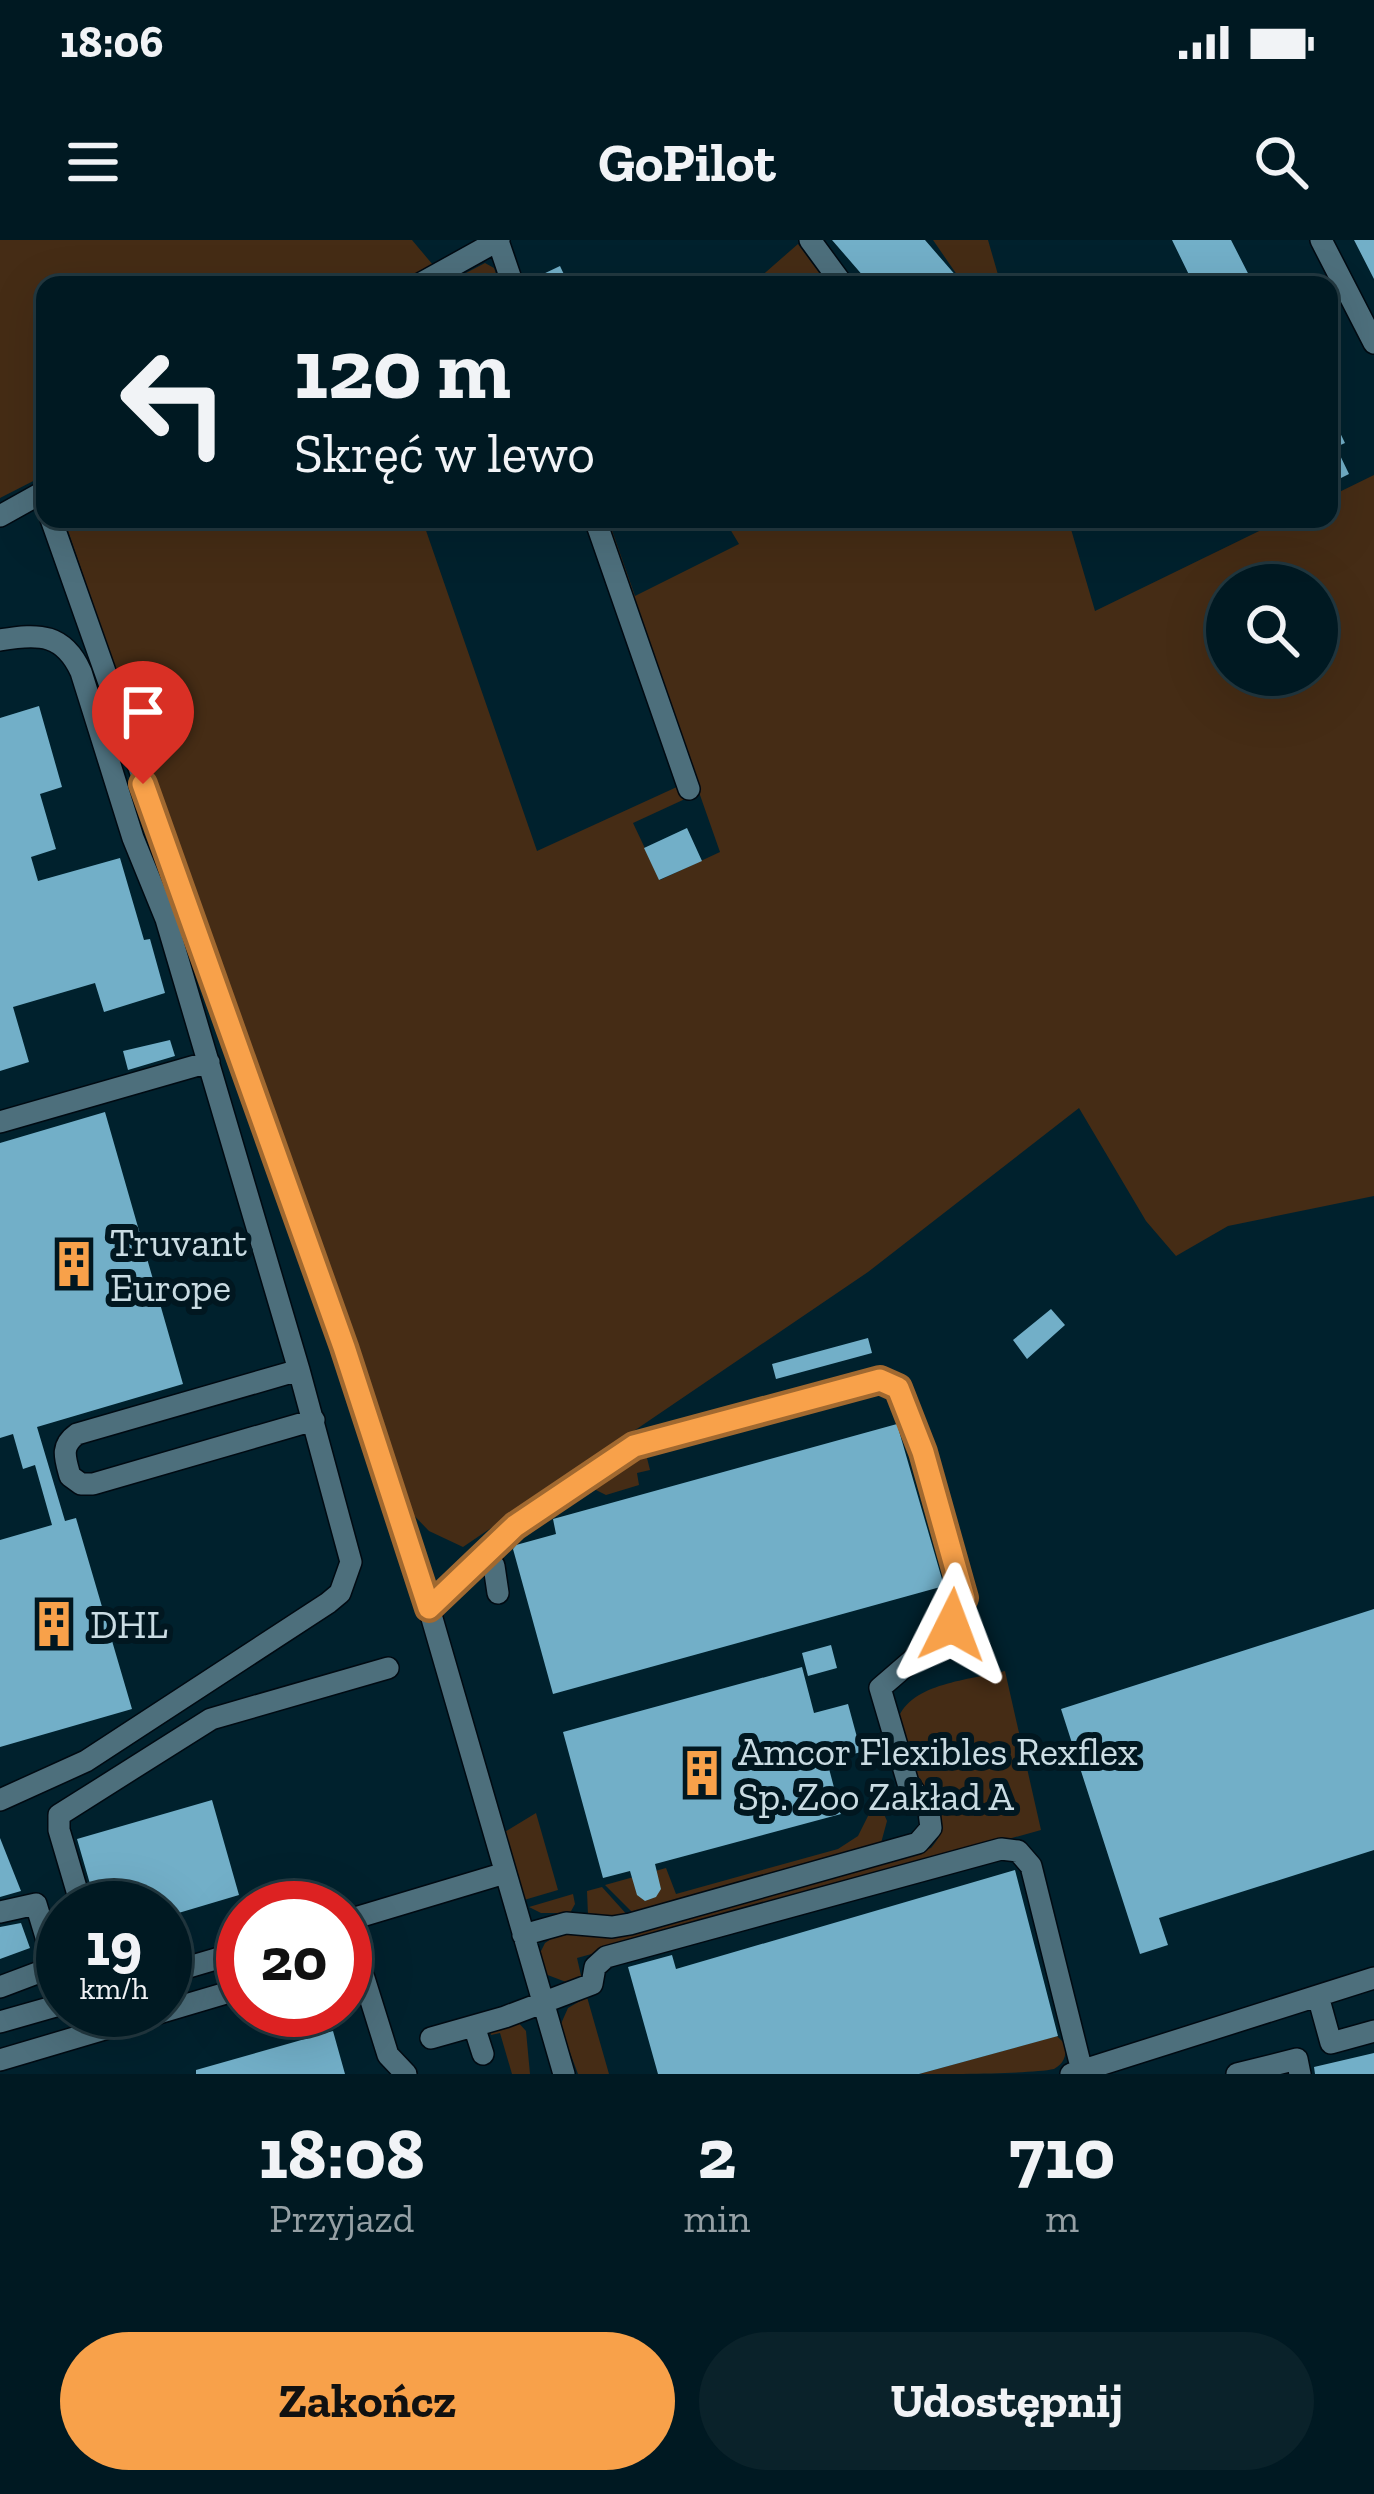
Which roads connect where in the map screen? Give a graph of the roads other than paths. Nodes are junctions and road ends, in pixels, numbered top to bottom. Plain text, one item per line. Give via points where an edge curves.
1 (498, 240) edge
2 (810, 240) edge
3 (1321, 240) edge
4 (434, 276) edge
5 (510, 276) edge
6 (836, 276) edge
7 (1374, 343) edge
8 (36, 499) edge
9 (0, 516) edge
10 (54, 528) edge
11 (598, 528) edge
12 (0, 640) edge
13 (689, 789) dead end
14 (208, 1062) junction
15 (0, 1122) edge
16 (299, 1370) junction
17 (314, 1420) junction
18 (476, 1562) junction
19 (499, 1593) dead end
20 (429, 1608) junction
21 (388, 1668) dead end
22 (0, 1800) edge
23 (505, 1873) junction
24 (74, 1881) edge
25 (0, 1912) edge
26 (372, 1913) edge
27 (523, 1936) junction
28 (1374, 1978) edge
29 (0, 1987) edge
30 (216, 1996) edge
31 (1318, 1996) junction
32 (542, 2000) junction
33 (372, 2008) edge
34 (36, 2012) edge
35 (469, 2021) junction
36 (0, 2022) edge
37 (1374, 2031) edge
38 (431, 2038) dead end
39 (483, 2054) dead end
40 (0, 2060) edge
41 (1126, 2065) edge
42 (1076, 2072) edge
43 (406, 2074) edge
44 (564, 2074) edge
45 (1237, 2074) edge
46 (1300, 2074) edge

1 - 4 street
1 - 5 street
2 - 6 street
3 - 7 street
8 - 9 street
10 - 20 street
11 - 13 street
12 - 14 street via 34,637 70,649
14 - 15 street
14 - 16 street
16 - 17 street
16 - 17 street via 77,1434 63,1452 70,1476 93,1484
17 - 22 street via 350,1548 340,1593 86,1761
18 - 19 street via 494,1566
18 - 20 street
18 - 27 street via 634,1446 880,1380 894,1384 907,1403 964,1598 952,1625 880,1688 908,1783 931,1820 918,1844 616,1927 566,1923
20 - 23 street
21 - 24 street via 211,1720 59,1815
23 - 26 street
23 - 27 street
25 - 29 street via 36,1904 52,1957 45,1970
27 - 32 street
28 - 31 street
30 - 40 street
31 - 37 street via 1331,2043
31 - 41 street
32 - 35 street via 505,2018
32 - 42 street via 592,1984 606,1957 1001,1849 1018,1851 1031,1866
32 - 44 street
33 - 43 street via 388,2055
34 - 36 street
35 - 38 street
35 - 39 street
41 - 42 street
45 - 46 street via 1297,2059

